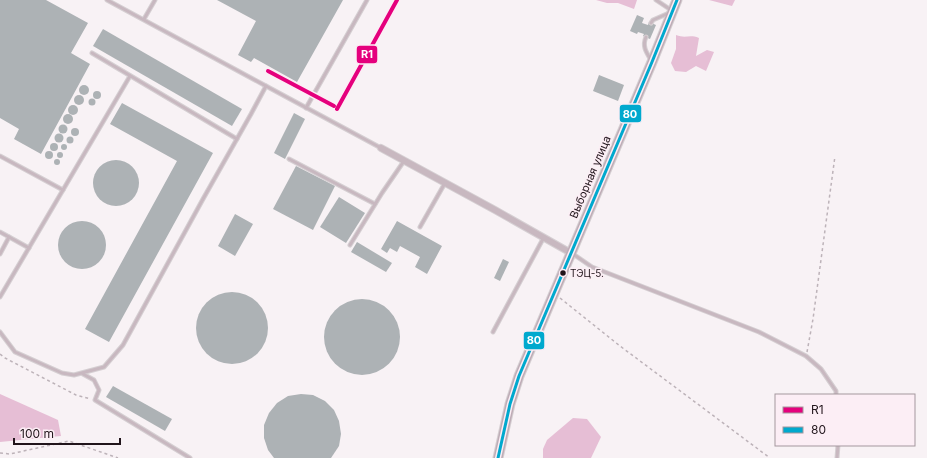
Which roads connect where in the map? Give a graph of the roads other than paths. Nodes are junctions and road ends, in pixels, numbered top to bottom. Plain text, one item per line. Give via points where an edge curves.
1 (107, 0) edge
2 (155, 0) edge
3 (367, 0) edge
4 (656, 0) edge
5 (677, 0) edge
6 (672, 11) junction
7 (144, 20) junction
8 (651, 23) dead end
9 (646, 38) dead end
10 (92, 53) dead end
11 (652, 62) junction
12 (130, 76) junction
13 (266, 86) junction
14 (306, 108) junction
15 (237, 139) junction
16 (381, 148) joint
17 (0, 156) edge
18 (289, 160) dead end
19 (404, 161) junction
20 (445, 183) junction
21 (63, 190) junction
22 (375, 204) junction
23 (420, 227) dead end
24 (0, 232) edge
25 (9, 237) junction
26 (544, 237) junction
27 (350, 244) dead end
28 (29, 248) junction
29 (571, 253) junction
30 (0, 254) edge
31 (0, 297) edge
32 (0, 332) edge
33 (493, 332) dead end
34 (82, 374) junction
35 (836, 394) edge
36 (838, 446) edge
37 (190, 458) edge
38 (498, 458) edge
39 (837, 458) edge

1 - 7 lane
2 - 7 lane
3 - 14 lane
4 - 6 lane
5 - 6 main road, Выборная улица
6 - 8 lane
6 - 11 main road, Выборная улица
7 - 13 lane
9 - 11 lane via 644,46
10 - 12 lane
11 - 29 main road, Выборная улица
12 - 15 lane
12 - 21 lane
13 - 14 lane
13 - 15 lane
14 - 16 lane
15 - 34 lane via 123,345 104,367
16 - 19 street
17 - 21 lane
18 - 22 lane
19 - 20 street
19 - 22 lane
20 - 23 lane
20 - 26 street
21 - 28 lane
22 - 27 lane
24 - 25 lane
25 - 28 lane
25 - 30 lane
26 - 29 street
26 - 33 lane
28 - 31 lane
29 - 35 lane via 592,267 759,332 806,356 820,369 836,390
29 - 38 main road, Выборная улица via 519,376
32 - 34 lane via 15,352 62,373
34 - 37 lane via 94,380 99,390 95,400
36 - 39 lane

